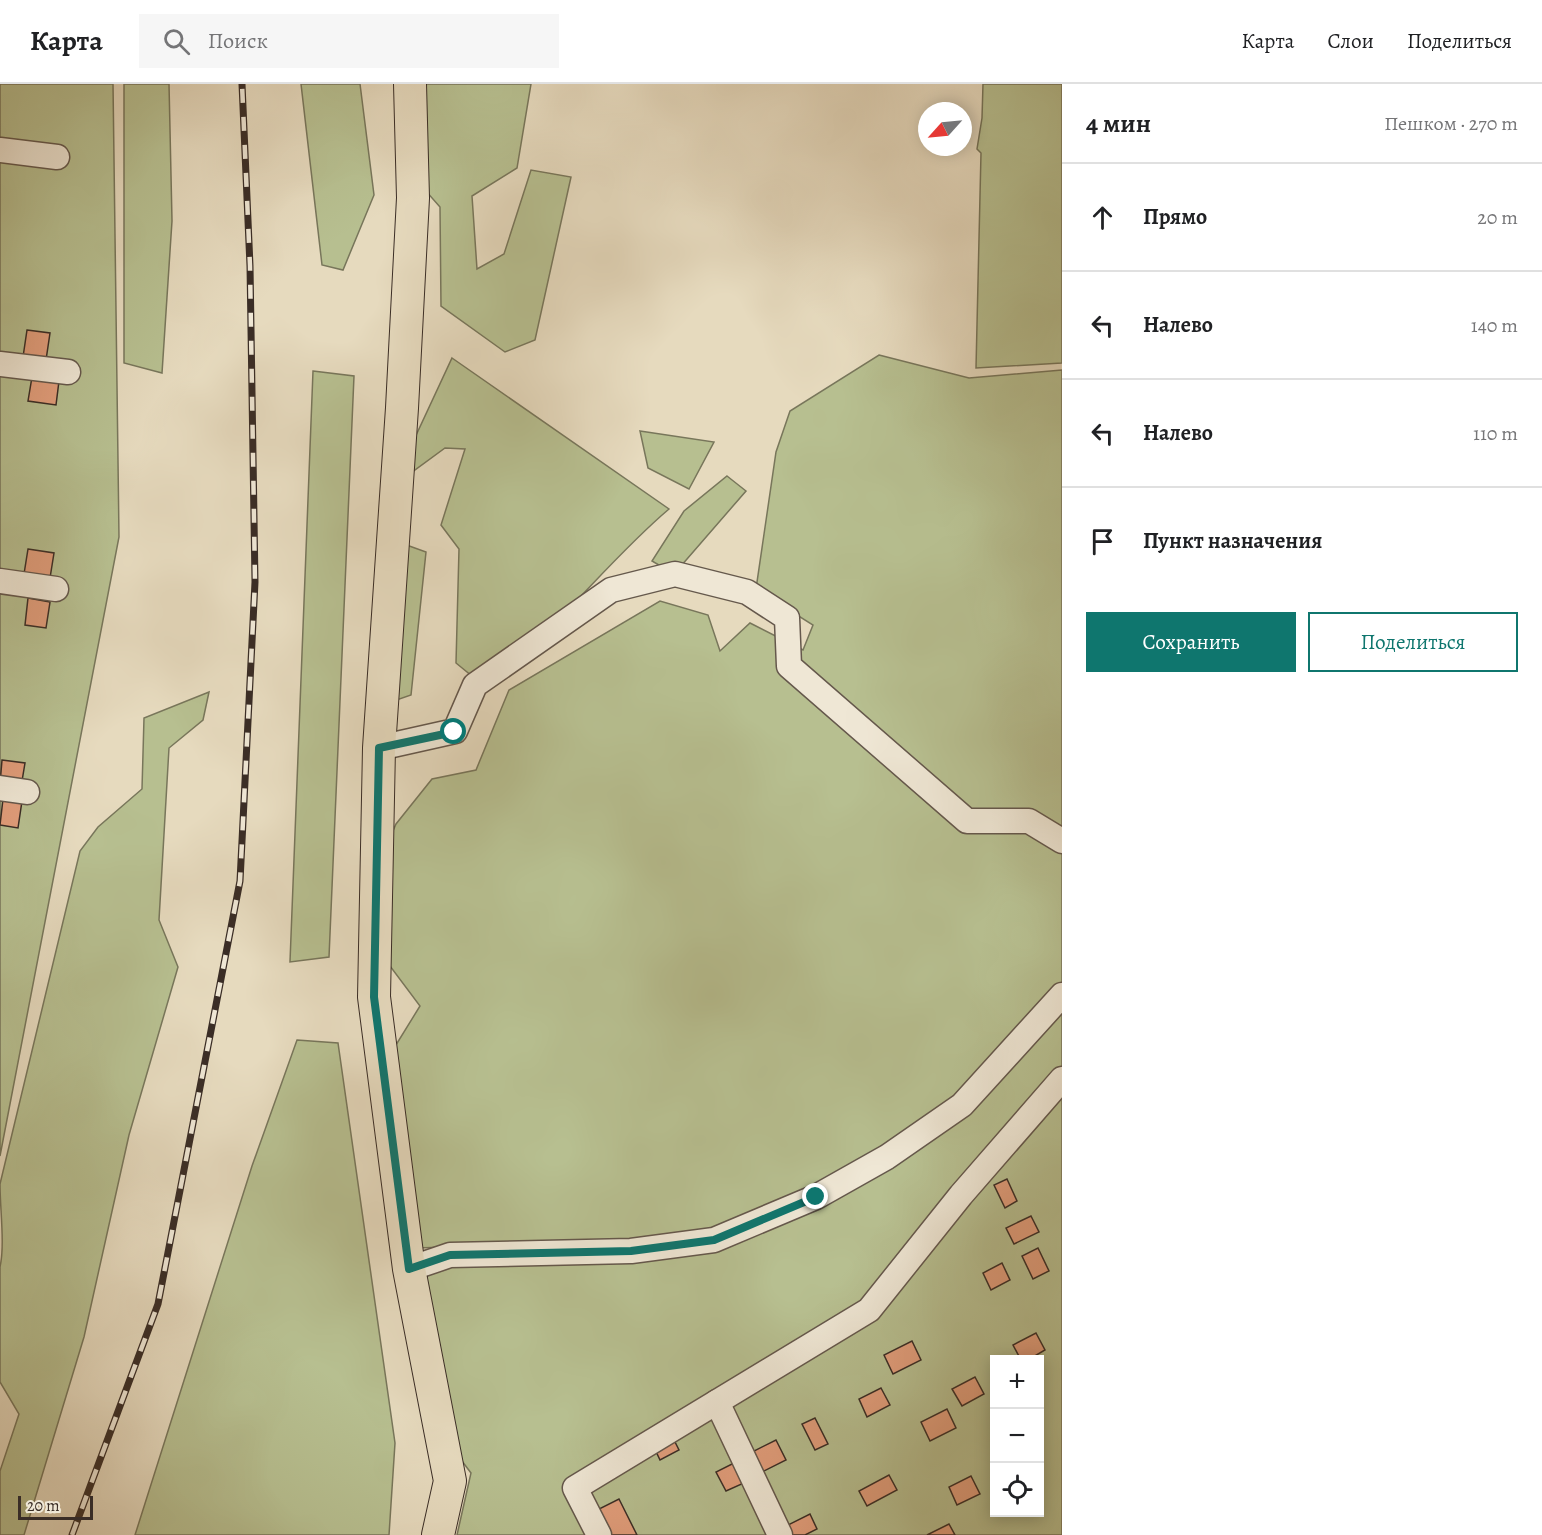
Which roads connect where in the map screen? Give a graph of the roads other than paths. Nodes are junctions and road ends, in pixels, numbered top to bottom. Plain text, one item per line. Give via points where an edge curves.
1 (410, 84) edge
2 (0, 150) edge
3 (57, 157) dead end
4 (0, 364) edge
5 (68, 372) dead end
6 (0, 581) edge
7 (56, 589) dead end
8 (379, 748) junction
9 (0, 788) edge
10 (27, 792) dead end
11 (1062, 841) edge
12 (1062, 995) edge
13 (1062, 1079) edge
14 (409, 1269) junction
15 (717, 1402) junction
16 (438, 1535) edge
17 (599, 1535) edge
18 (780, 1535) edge

1 - 8 main road via 413,198
2 - 3 street
4 - 5 street
6 - 7 street
8 - 11 street via 454,732 475,686 610,590 675,574 747,592 787,618 789,666 967,821 1029,821
8 - 14 main road via 374,997
9 - 10 street
12 - 14 street via 962,1105 887,1158 816,1197 714,1240 631,1251 450,1255
13 - 15 street via 961,1195 869,1310
14 - 16 main road via 450,1481
15 - 17 street via 576,1488
15 - 18 street

